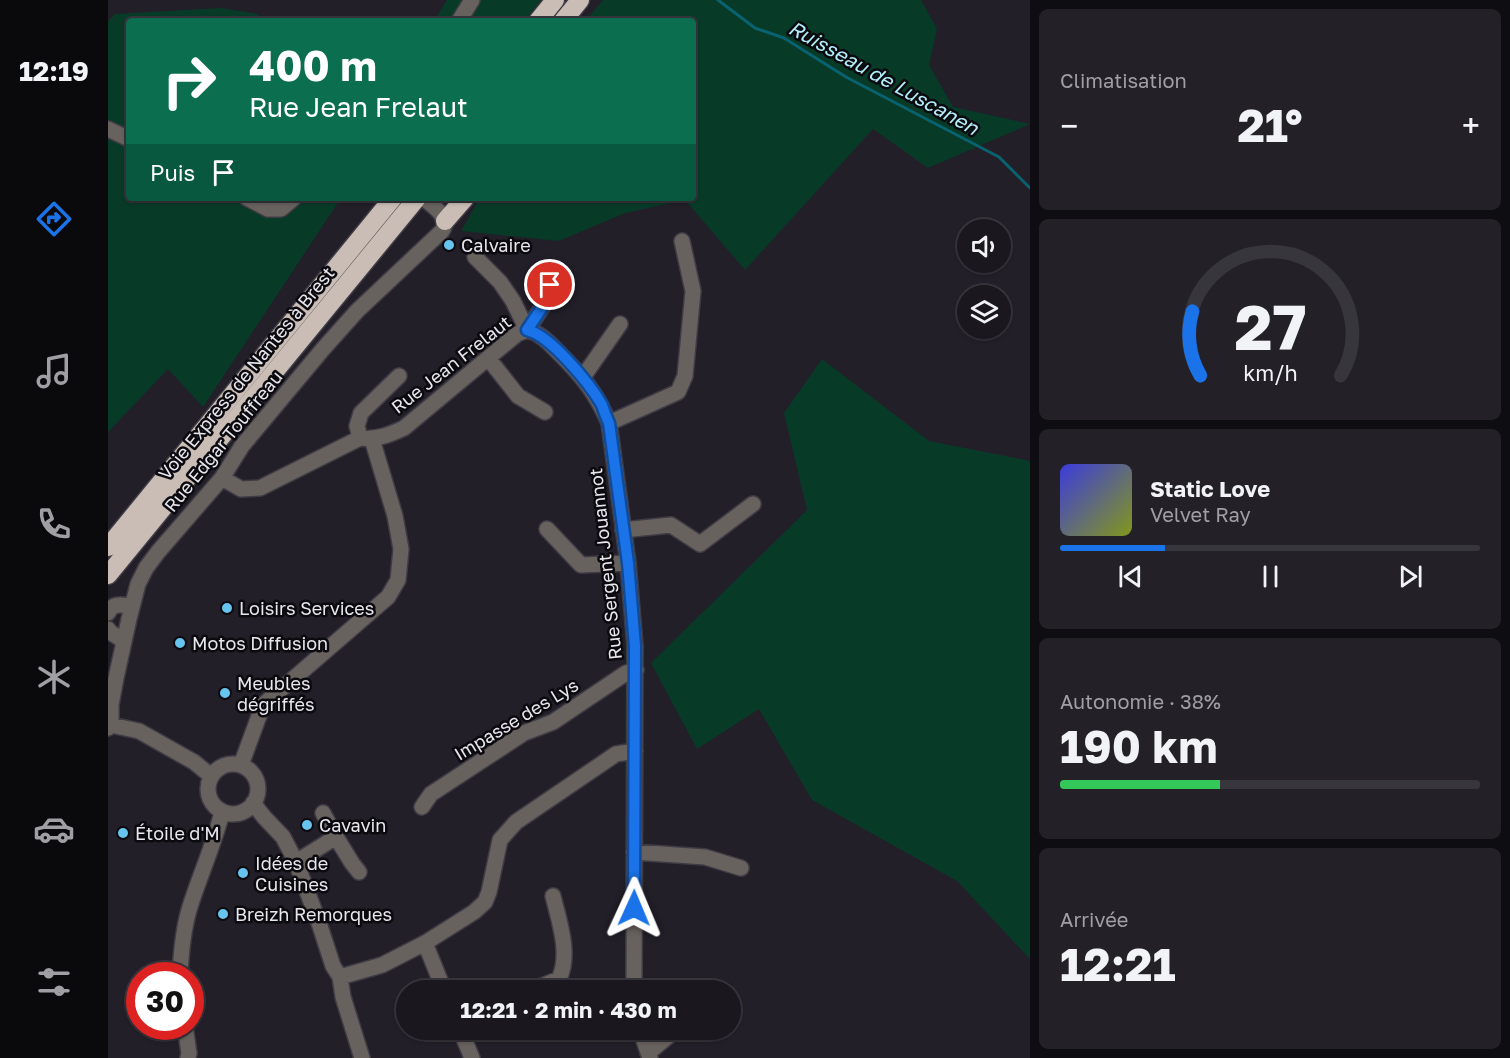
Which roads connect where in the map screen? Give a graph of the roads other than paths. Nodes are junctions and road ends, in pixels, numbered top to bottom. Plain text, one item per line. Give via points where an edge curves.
1 (472, 0) edge
2 (555, 0) edge
3 (580, 0) edge
4 (591, 0) edge
5 (461, 18) edge
6 (540, 18) edge
7 (565, 18) edge
8 (578, 18) edge
9 (108, 129) edge
10 (126, 138) edge
11 (252, 201) edge
12 (290, 201) edge
13 (391, 201) edge
14 (415, 201) edge
15 (426, 201) edge
16 (461, 201) edge
17 (441, 216) junction
18 (682, 241) dead end
19 (475, 257) dead end
20 (550, 285) dead end
21 (620, 324) dead end
22 (527, 330) junction
23 (488, 358) junction
24 (399, 376) dead end
25 (583, 377) junction
26 (546, 412) dead end
27 (609, 423) junction
28 (366, 439) junction
29 (222, 478) junction
30 (753, 504) dead end
31 (547, 529) dead end
32 (623, 530) junction
33 (108, 548) edge
34 (628, 563) junction
35 (108, 575) edge
36 (132, 606) junction
37 (108, 613) edge
38 (108, 628) edge
39 (124, 641) junction
40 (636, 670) junction
41 (109, 726) edge
42 (635, 751) junction
43 (241, 765) junction
44 (211, 776) junction
45 (253, 803) junction
46 (422, 807) dead end
47 (222, 812) junction
48 (322, 813) dead end
49 (336, 837) junction
50 (634, 852) junction
51 (296, 862) junction
52 (741, 868) dead end
53 (359, 872) dead end
54 (553, 896) dead end
55 (425, 943) junction
56 (181, 962) edge
57 (340, 977) junction
58 (440, 980) edge
59 (557, 980) edge
60 (634, 980) edge
61 (187, 1040) edge
62 (465, 1040) edge
63 (644, 1040) edge
64 (665, 1040) edge
65 (649, 1055) edge
66 (188, 1058) edge
67 (362, 1058) edge
68 (472, 1058) edge

1 - 5 street
2 - 6 highway
3 - 7 highway
4 - 8 highway
9 - 10 street
11 - 12 street via 268,209 281,209
13 - 33 highway, Voie Express de Nantes à Brest
14 - 35 highway, Voie Express de Nantes à Brest
15 - 17 street
16 - 17 highway
17 - 29 street, Rue Edgar Touffreau via 445,226 442,231 357,311 323,349 242,446
18 - 27 street via 693,291 685,376 678,392
19 - 22 street via 500,282
20 - 22 street, Rue Jean Frelaut via 545,303
21 - 25 street
22 - 23 street, Rue Jean Frelaut
22 - 25 street, Rue Sergent Jouannot via 545,339
23 - 26 street via 518,396
23 - 28 street, Rue Jean Frelaut via 404,428
24 - 28 street via 361,413 357,426
25 - 27 street, Rue Sergent Jouannot
27 - 32 street, Rue Sergent Jouannot
28 - 29 street, Rue Jean Frelaut via 260,488 241,489
28 - 43 street via 395,516 400,549 398,580 388,597 263,705
29 - 36 street, Rue Edgar Touffreau via 146,568
30 - 32 street via 700,544 671,525
31 - 34 street via 580,565
32 - 34 street, Rue Sergent Jouannot
34 - 40 street, Rue Sergent Jouannot
36 - 37 street via 117,604
36 - 39 street, Rue Edgar Touffreau
38 - 39 street
39 - 41 street, Rue Edgar Touffreau
40 - 42 street, Rue Sergent Jouannot
40 - 46 street, Impasse des Lys via 553,722 524,733 431,794
41 - 44 street via 139,731
42 - 50 street, Rue Sergent Jouannot
42 - 55 street via 616,754 516,822 500,840 484,902
43 - 44 street via 224,765
43 - 45 street via 257,781
44 - 47 street via 207,792
45 - 47 street via 239,813
45 - 51 street via 283,837
47 - 56 street via 189,910
48 - 49 street
49 - 51 street
49 - 53 street
50 - 52 street via 705,857
50 - 60 street, Rue Sergent Jouannot
51 - 57 street
54 - 59 street via 563,935 562,972
55 - 57 street via 382,965
55 - 58 street
57 - 67 street
61 - 66 street
62 - 68 street
63 - 65 street
64 - 65 street

